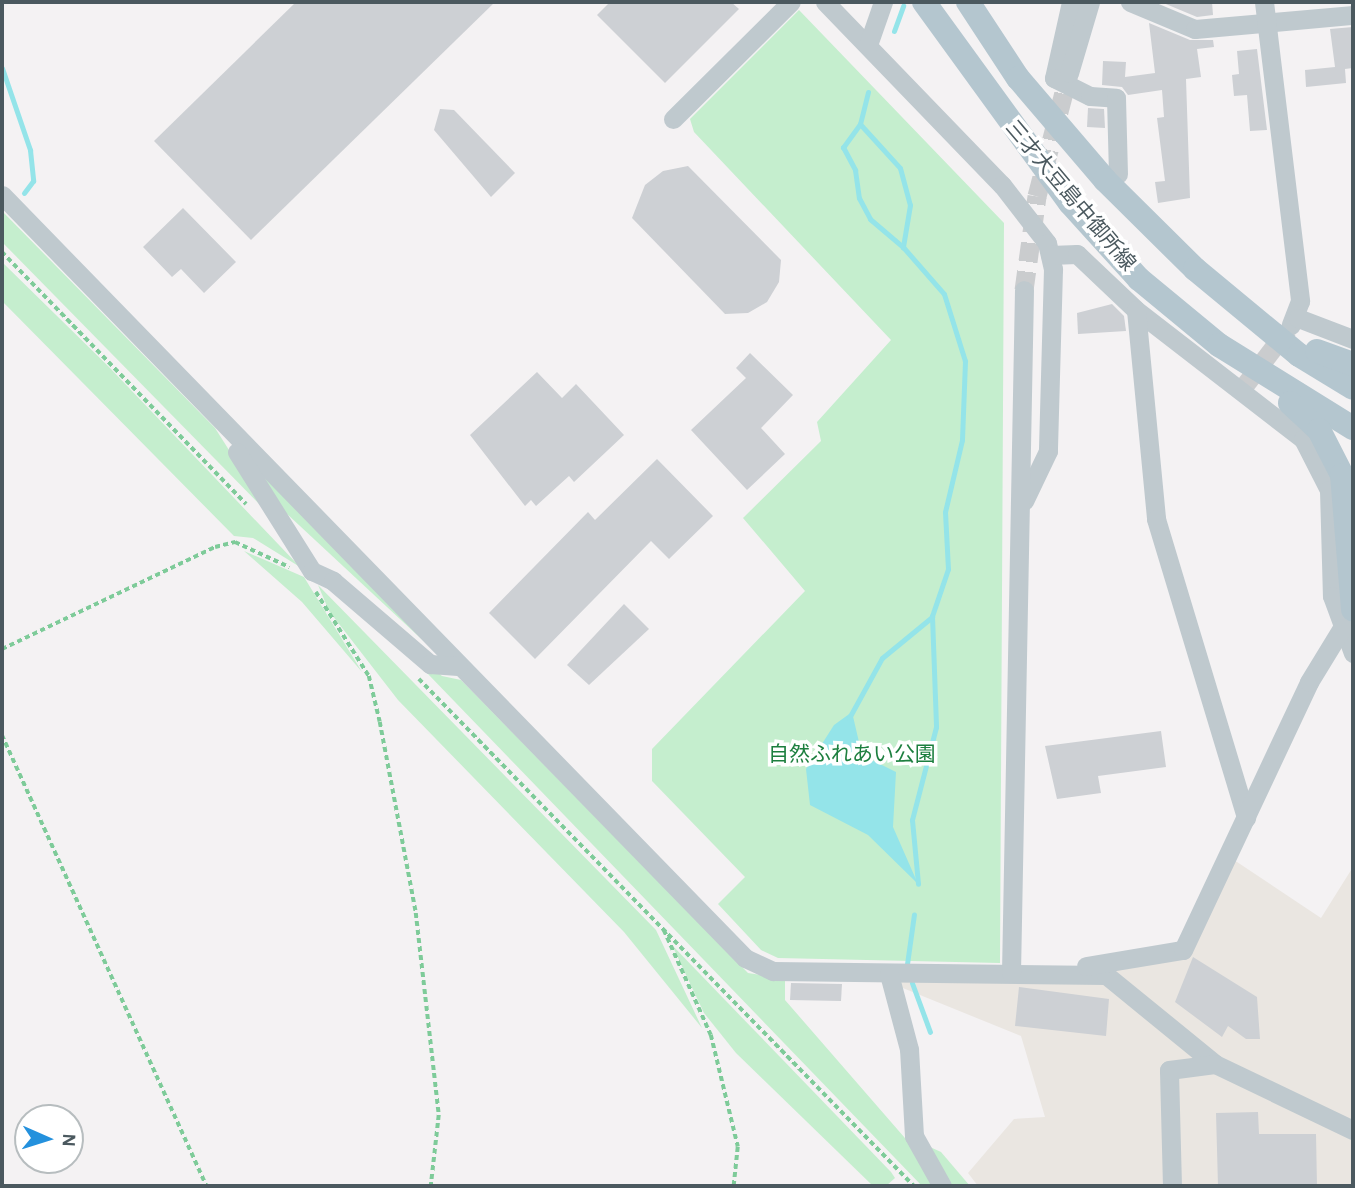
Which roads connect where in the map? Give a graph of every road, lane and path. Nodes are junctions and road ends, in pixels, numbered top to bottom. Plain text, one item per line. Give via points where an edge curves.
1 (791, 2) edge
2 (825, 2) edge
3 (883, 2) edge
4 (924, 2) edge
5 (968, 2) edge
6 (1071, 2) edge
7 (1090, 2) edge
8 (1130, 2) edge
9 (1264, 2) edge
10 (1353, 15) edge
11 (1268, 24) junction
12 (868, 45) junction
13 (1069, 73) tunnel mouth
14 (673, 119) dead end
15 (1118, 174) dead end
16 (2, 195) edge
17 (2, 251) edge
18 (1050, 255) junction
19 (1024, 290) tunnel mouth
20 (1136, 310) junction
21 (1251, 315) junction
22 (1353, 339) edge
23 (1219, 345) junction
24 (1353, 364) edge
25 (1353, 388) edge
26 (216, 416) junction
27 (1353, 428) edge
28 (1020, 509) junction
29 (254, 512) dead end
30 (312, 571) junction
31 (1348, 619) edge
32 (2, 649) edge
33 (1353, 653) edge
34 (458, 666) junction
35 (409, 670) dead end
36 (2, 735) edge
37 (1246, 818) junction
38 (661, 925) junction
39 (1011, 973) junction
40 (889, 974) junction
41 (1044, 974) junction
42 (1215, 1064) junction
43 (1353, 1130) edge
44 (206, 1186) edge
45 (431, 1186) edge
46 (734, 1186) edge
47 (914, 1186) edge
48 (942, 1186) edge
49 (1172, 1186) edge

1 - 14 street
2 - 12 street
3 - 12 street
4 - 23 main road, 三才大豆島中御所線 via 1070,203 1139,279
5 - 21 main road, 三才大豆島中御所線 via 1018,78 1105,180
6 - 15 street via 1054,78 1116,98
7 - 13 street
8 - 11 street via 1195,29
9 - 11 street
10 - 11 street
11 - 22 street via 1295,321
12 - 18 street via 1022,207
16 - 26 street
17 - 29 path
18 - 20 street via 1077,254
18 - 28 street via 1048,451
19 - 28 street
20 - 31 street via 1291,427 1323,473 1331,506 1332,596
20 - 37 street via 1156,519
21 - 24 main road
21 - 25 main road, 三才大豆島中御所線
23 - 27 main road, 三才大豆島中御所線
23 - 31 main road via 1303,414 1334,454 1346,494
26 - 30 street
26 - 34 street
28 - 39 street
30 - 32 path via 302,573 235,542
30 - 34 street via 333,581 430,664
30 - 45 path via 324,608 369,676 380,722 416,913 439,1115
31 - 33 street
31 - 37 street
34 - 40 street via 745,958 773,971
35 - 38 path
36 - 44 path
37 - 41 street via 1182,950
38 - 46 path via 711,1035 738,1147
38 - 47 path
39 - 40 street
39 - 41 street
40 - 48 street via 909,1049 914,1136
41 - 42 street via 1106,975
42 - 43 street
42 - 49 street via 1169,1070

